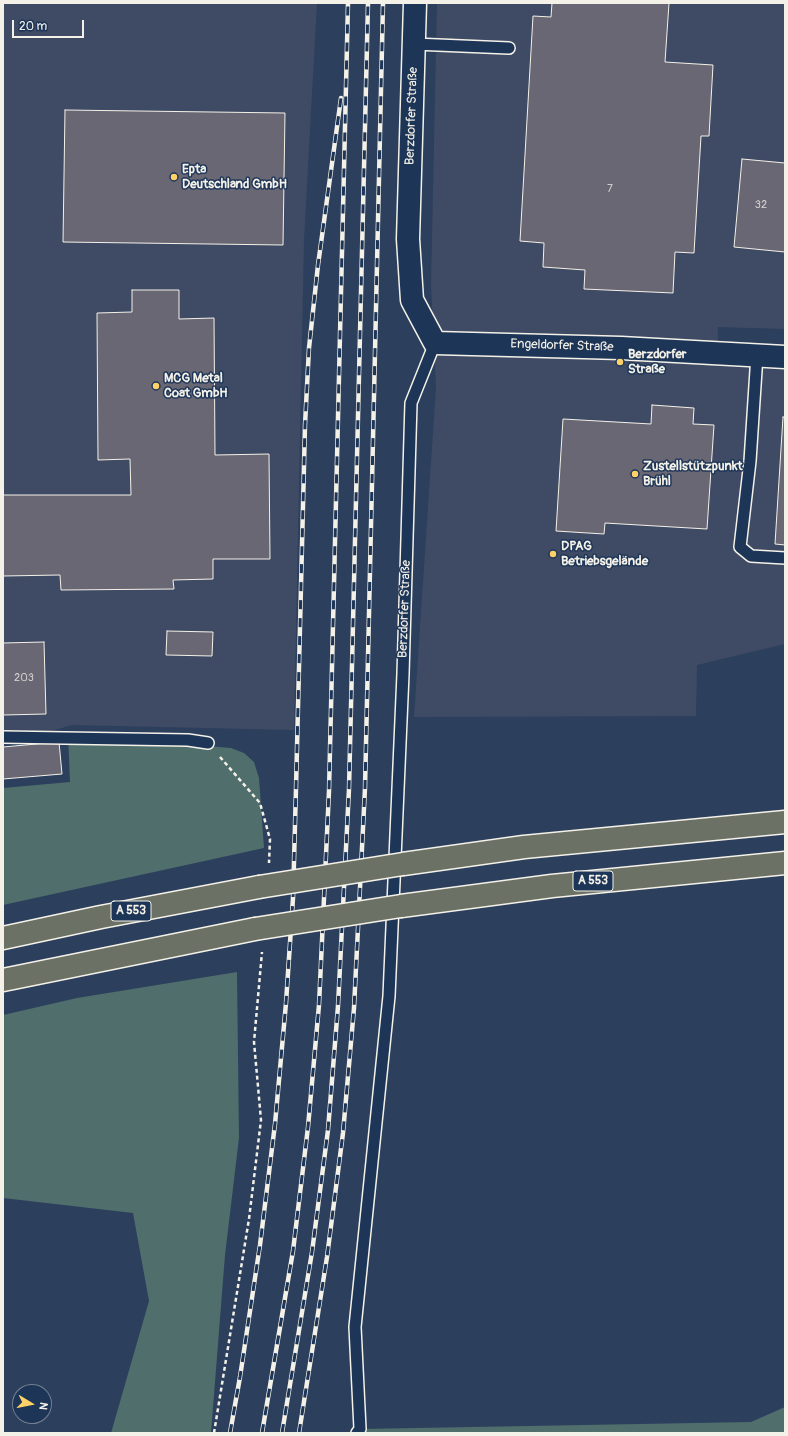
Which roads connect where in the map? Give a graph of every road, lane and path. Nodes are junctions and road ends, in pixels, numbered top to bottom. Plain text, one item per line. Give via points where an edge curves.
1 (415, 3) edge
2 (414, 44) junction
3 (509, 48) dead end
4 (435, 343) junction
5 (758, 355) junction
6 (785, 357) edge
7 (785, 558) edge
8 (3, 737) edge
9 (208, 743) joint
10 (785, 822) edge
11 (785, 863) edge
12 (263, 879) junction
13 (3, 938) edge
14 (259, 939) junction
15 (3, 980) edge
16 (214, 1433) edge
17 (357, 1433) edge

1 - 2 street, Berzdorfer Straße
2 - 3 lane
2 - 4 street, Berzdorfer Straße via 408,239 412,300
4 - 5 street, Engeldorfer Straße
4 - 17 lane, Berzdorfer Straße via 411,403 389,996 355,1327 360,1429
5 - 6 street, Engeldorfer Straße
5 - 7 lane via 740,547 751,556
8 - 9 lane via 188,740
9 - 12 path via 260,803 270,839
10 - 12 highway, A 553, bridge via 524,847 404,864
11 - 14 highway, A 553, bridge via 552,886 401,906
12 - 13 highway, A 553
14 - 15 highway, A 553
14 - 16 path via 254,1042 261,1120 249,1219

